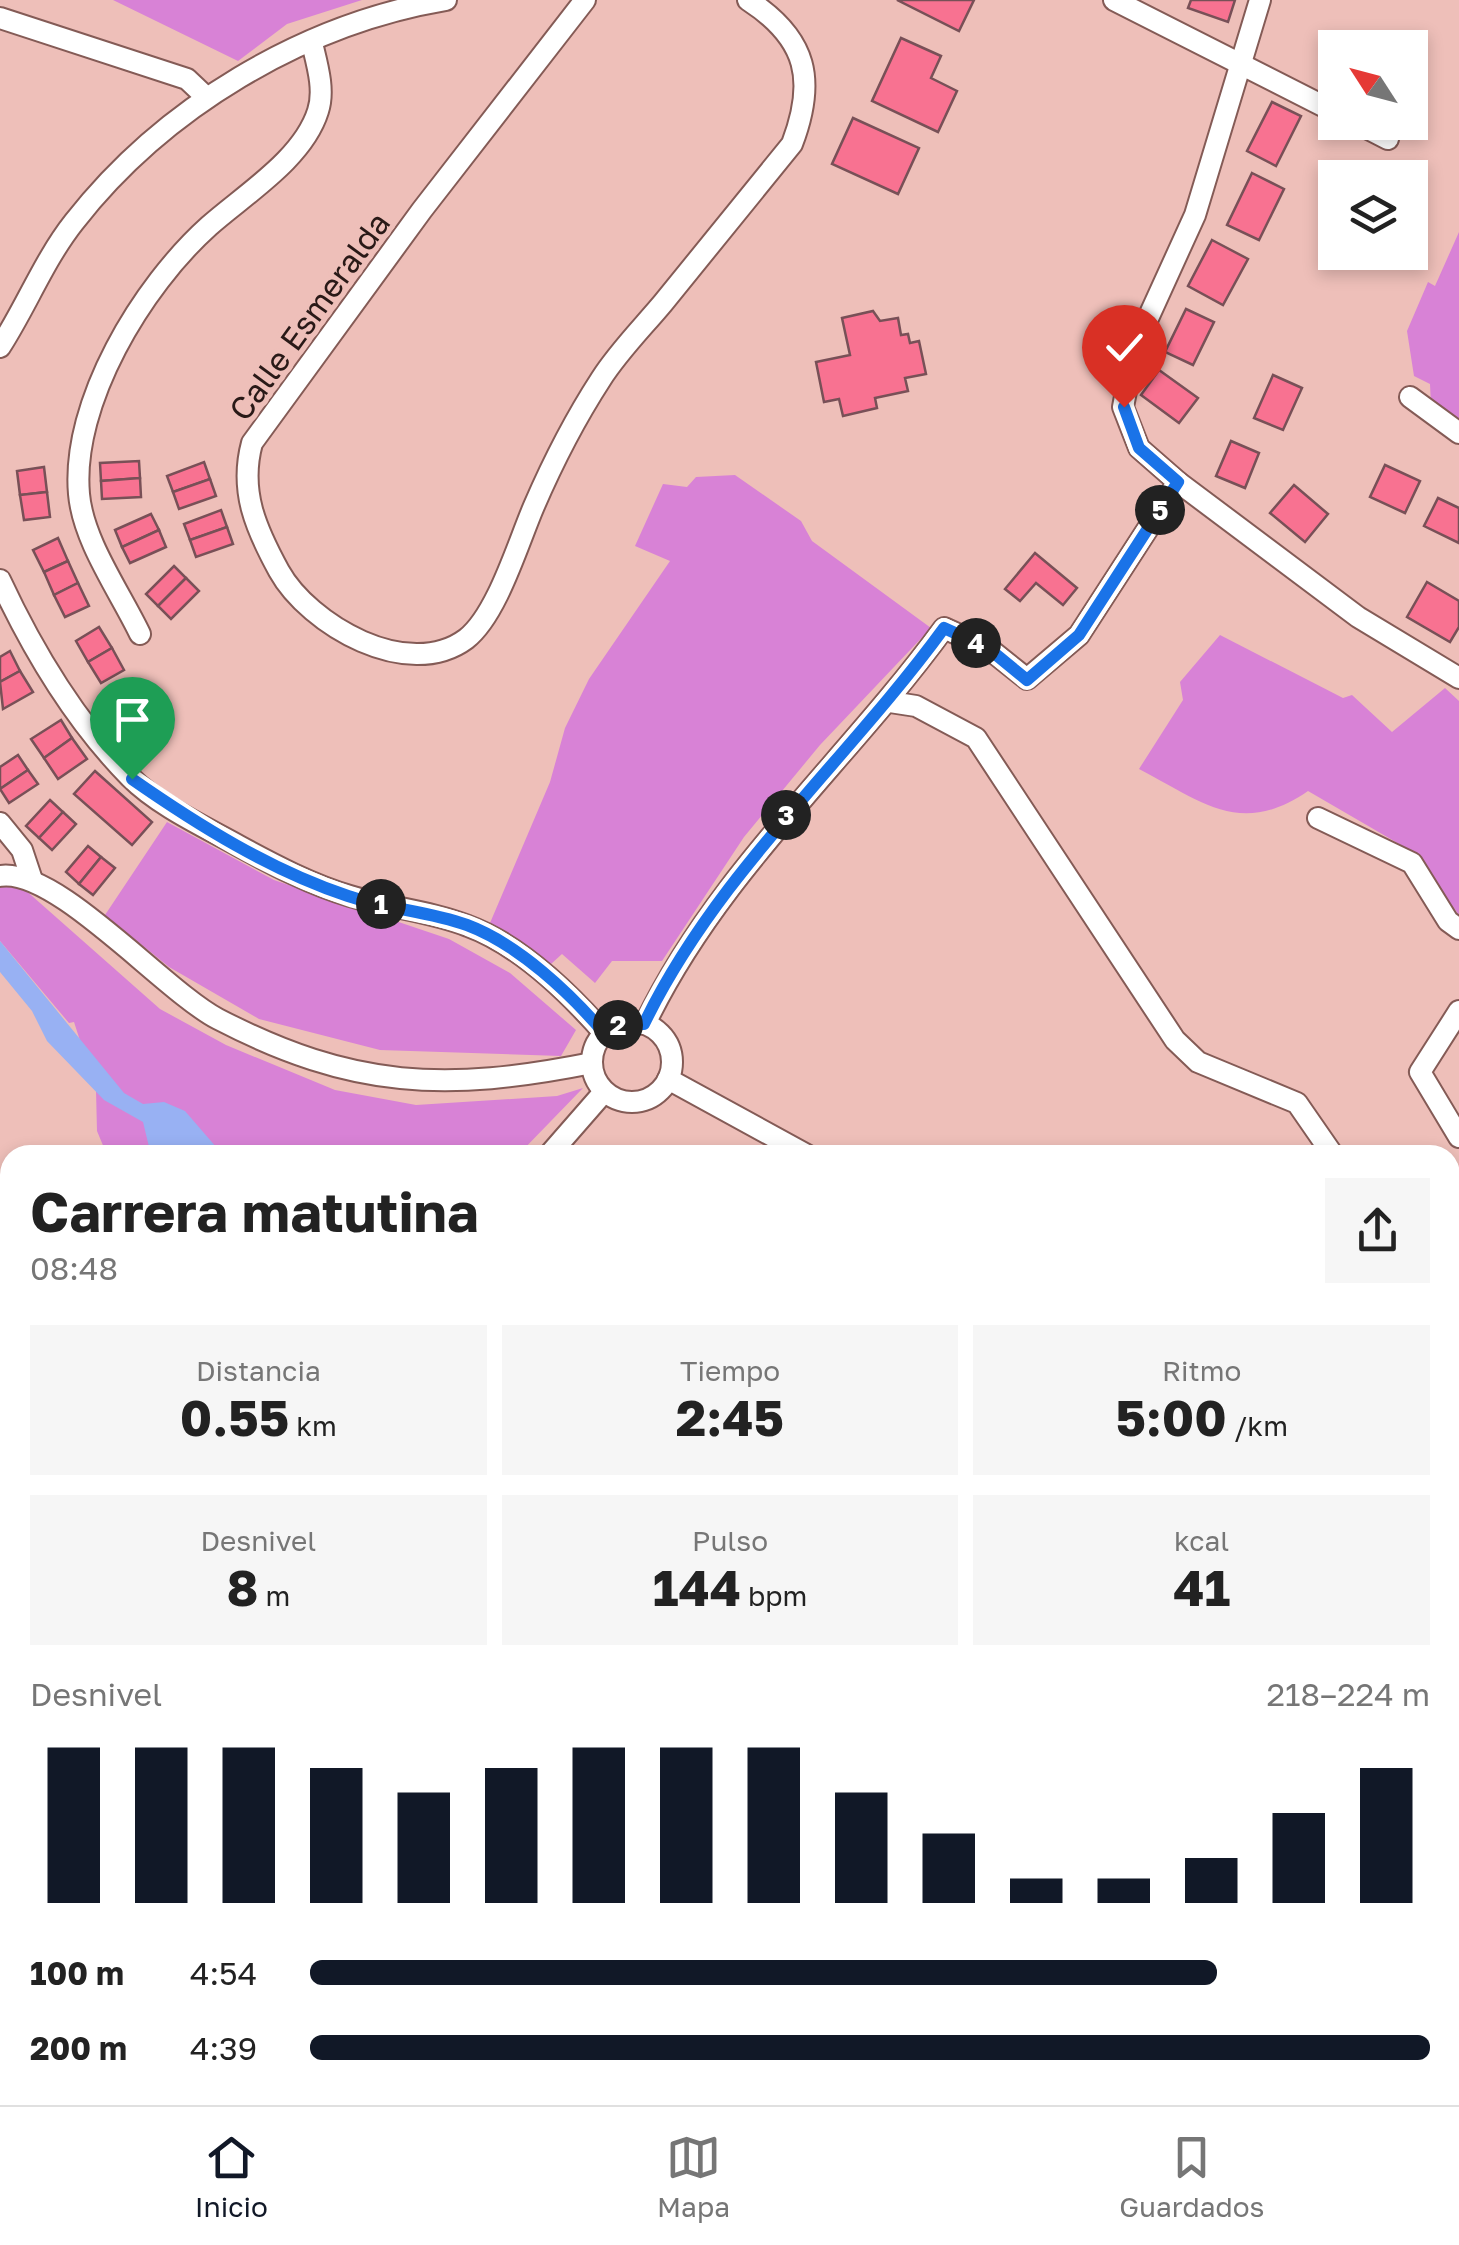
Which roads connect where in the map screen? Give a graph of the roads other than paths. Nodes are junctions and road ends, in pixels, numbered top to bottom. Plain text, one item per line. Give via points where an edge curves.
1 (446, 0) edge
2 (585, 0) edge
3 (748, 0) edge
4 (1114, 0) edge
5 (1260, 0) edge
6 (0, 18) edge
7 (312, 43) junction
8 (1239, 63) junction
9 (205, 96) junction
10 (1318, 103) edge
11 (0, 347) edge
12 (1410, 398) dead end
13 (1459, 433) edge
14 (1178, 482) junction
15 (0, 580) edge
16 (140, 634) dead end
17 (1459, 678) edge
18 (890, 702) junction
19 (1318, 818) dead end
20 (0, 824) edge
21 (0, 876) edge
22 (32, 880) junction
23 (1459, 928) edge
24 (1459, 1012) edge
25 (644, 1024) junction
26 (605, 1034) junction
27 (592, 1063) junction
28 (668, 1079) junction
29 (604, 1092) junction
30 (1459, 1137) edge
31 (558, 1145) edge
32 (790, 1145) edge
33 (1326, 1145) edge

1 - 7 street
2 - 3 street, Calle Esmeralda via 252,443 247,498 271,557 312,614 365,644 443,650 478,628 554,460 602,376 792,144 806,107 803,68 792,42
4 - 8 street
5 - 8 street
6 - 9 street via 187,79
7 - 9 street
7 - 16 street via 319,109 304,141 168,269 134,317 81,434 79,496 88,527
8 - 10 street
8 - 14 street via 1195,216 1134,349 1124,407 1139,448
9 - 11 street via 140,149 72,224
12 - 13 street
14 - 17 street via 1358,616
14 - 18 street via 1079,635 1027,680 988,648 944,628
15 - 26 street via 40,658 132,779 272,864 348,896 470,926 581,1006
18 - 25 street via 772,832 665,982
18 - 33 street via 916,706 976,738 1175,1040 1198,1062 1297,1103
19 - 23 street via 1412,863
20 - 22 street via 22,850
21 - 22 street
22 - 27 street via 214,1017 326,1063 422,1082 519,1079
24 - 30 street via 1420,1072
25 - 26 street via 620,1024
25 - 28 street via 670,1050
26 - 27 street
27 - 29 street
28 - 29 street via 645,1100 621,1101
28 - 32 street
29 - 31 street

